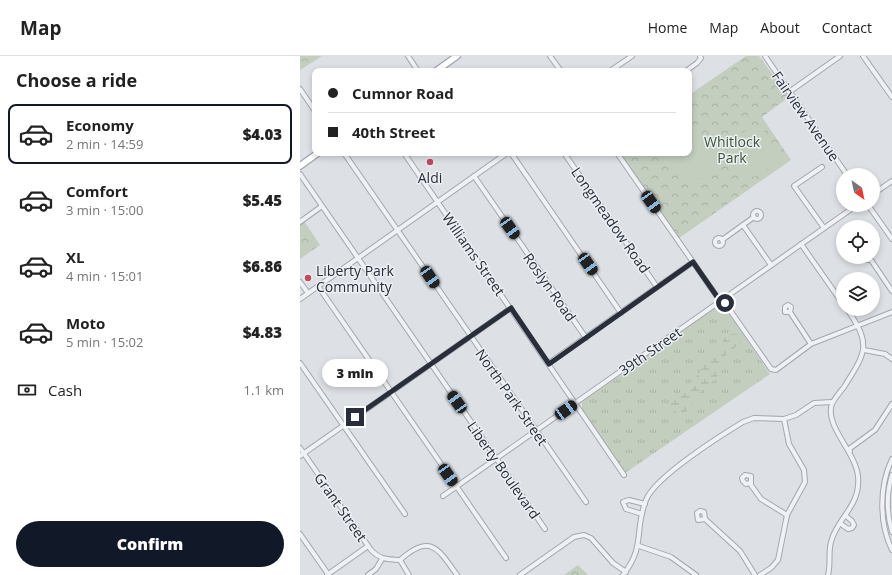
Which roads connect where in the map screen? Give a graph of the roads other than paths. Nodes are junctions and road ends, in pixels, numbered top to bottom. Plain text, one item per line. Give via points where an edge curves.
1 (408, 56) edge
2 (457, 56) edge
3 (550, 56) edge
4 (632, 56) edge
5 (700, 56) edge
6 (764, 56) edge
7 (840, 56) edge
8 (864, 56) edge
9 (416, 68) edge
10 (440, 68) edge
11 (559, 68) edge
12 (614, 68) edge
13 (690, 68) edge
14 (300, 89) edge
15 (789, 92) junction
16 (892, 97) edge
17 (312, 107) edge
18 (314, 156) edge
19 (346, 156) edge
20 (406, 156) edge
21 (503, 156) edge
22 (513, 156) edge
23 (566, 156) edge
24 (619, 156) edge
25 (300, 166) edge
26 (822, 167) dead end
27 (842, 168) edge
28 (300, 174) edge
29 (474, 176) junction
30 (892, 181) edge
31 (880, 189) edge
32 (438, 202) junction
33 (322, 206) junction
34 (847, 212) edge
35 (873, 212) edge
36 (754, 217) dead end
37 (300, 222) edge
38 (743, 225) junction
39 (824, 228) junction
40 (398, 230) junction
41 (892, 239) edge
42 (722, 240) dead end
43 (801, 244) junction
44 (358, 258) junction
45 (693, 262) junction
46 (875, 264) edge
47 (771, 266) junction
48 (300, 282) edge
49 (318, 286) junction
50 (657, 287) junction
51 (892, 291) edge
52 (308, 293) junction
53 (836, 294) edge
54 (300, 298) edge
55 (721, 300) junction
56 (511, 308) junction
57 (790, 312) dead end
58 (892, 312) edge
59 (621, 313) junction
60 (852, 316) edge
61 (858, 325) junction
62 (470, 336) junction
63 (586, 338) junction
64 (811, 344) junction
65 (864, 350) junction
66 (892, 359) edge
67 (300, 363) edge
68 (430, 364) junction
69 (549, 364) junction
70 (391, 392) junction
71 (832, 402) junction
72 (576, 403) junction
73 (892, 404) edge
74 (784, 419) junction
75 (343, 425) junction
76 (536, 431) junction
77 (300, 448) edge
78 (849, 449) junction
79 (302, 454) edge
80 (496, 459) junction
81 (892, 459) edge
82 (624, 475) dead end
83 (892, 475) edge
84 (750, 483) dead end
85 (456, 487) junction
86 (443, 496) dead end
87 (586, 502) dead end
88 (645, 504) junction
89 (406, 514) dead end
90 (642, 514) junction
91 (787, 515) junction
92 (846, 516) junction
93 (705, 519) dead end
94 (841, 524) junction
95 (545, 529) dead end
96 (892, 532) edge
97 (300, 534) edge
98 (368, 546) junction
99 (639, 546) junction
100 (892, 550) edge
101 (506, 558) dead end
102 (382, 559) junction
103 (400, 560) junction
104 (625, 573) edge
105 (328, 575) edge
106 (368, 575) edge
107 (409, 575) edge
108 (457, 575) edge
109 (520, 575) edge
110 (696, 575) edge
111 (755, 575) edge
112 (760, 575) edge
113 (828, 575) edge

1 - 9 street
2 - 10 main road
3 - 11 street
4 - 12 street
5 - 13 street via 697,63
6 - 15 street, Fairview Avenue
7 - 15 street
8 - 16 street
14 - 17 street
15 - 27 street, Fairview Avenue
18 - 25 main road
19 - 40 street, North Park Street
20 - 32 street, Williams Street
21 - 29 street
22 - 59 street
23 - 50 street, Longmeadow Road
24 - 45 street
26 - 39 street via 794,186
28 - 33 street, Liberty Boulevard
29 - 32 street
29 - 63 street, Roslyn Road
30 - 31 street
32 - 40 street
32 - 56 street, Williams Street
33 - 37 street
33 - 44 street, Liberty Boulevard
34 - 39 street, 39th Street
35 - 41 street
36 - 38 street
38 - 42 street
38 - 47 street
39 - 43 street, 39th Street
40 - 44 street
40 - 62 street, North Park Street
43 - 47 street, 39th Street
43 - 53 street
44 - 49 street
44 - 68 street, Liberty Boulevard
45 - 50 street
45 - 55 street
46 - 51 street
47 - 55 street, 39th Street
48 - 52 street
49 - 52 street
49 - 70 street
50 - 59 street
52 - 54 street
55 - 64 street via 771,369 776,370
55 - 72 street, 39th Street
56 - 62 street
56 - 69 street, Williams Street
57 - 64 street
58 - 61 street
59 - 63 street
60 - 61 street
61 - 64 street
61 - 65 street
62 - 68 street
62 - 76 street, North Park Street
63 - 69 street
65 - 66 street via 885,354
65 - 71 street via 859,363
67 - 75 street
68 - 70 street
68 - 80 street, Liberty Boulevard
69 - 72 street, Williams Street
70 - 75 street
70 - 85 street
71 - 74 street via 814,404
71 - 78 street via 834,426
72 - 76 street, 39th Street
72 - 82 street, Williams Street
73 - 78 street via 875,430
74 - 88 street via 754,418 738,424 664,476 651,490
74 - 91 street via 789,444 802,466 805,477 803,488
75 - 79 street
75 - 89 street
76 - 80 street, 39th Street
76 - 87 street, North Park Street
77 - 79 street, Grant Street
78 - 92 street via 858,476 857,494
79 - 98 street, Grant Street
80 - 85 street, 39th Street
80 - 95 street, Liberty Boulevard
81 - 100 street via 885,479 883,506 883,521
83 - 96 street via 888,511
84 - 91 street via 761,499
85 - 86 street, 39th Street
85 - 101 street
88 - 90 street
88 - 90 street via 629,500 623,502 626,509
90 - 99 street
91 - 112 street via 778,560
92 - 94 street
92 - 94 street via 854,525 848,529
93 - 111 street via 740,551
94 - 113 street via 830,543
97 - 105 street
98 - 102 street, Grant Street
98 - 105 street
99 - 104 street
99 - 110 street via 671,557
102 - 103 street
102 - 106 street via 376,569
103 - 107 street
103 - 108 street via 417,547 431,546 440,551
104 - 109 street via 591,538 584,535 574,537

